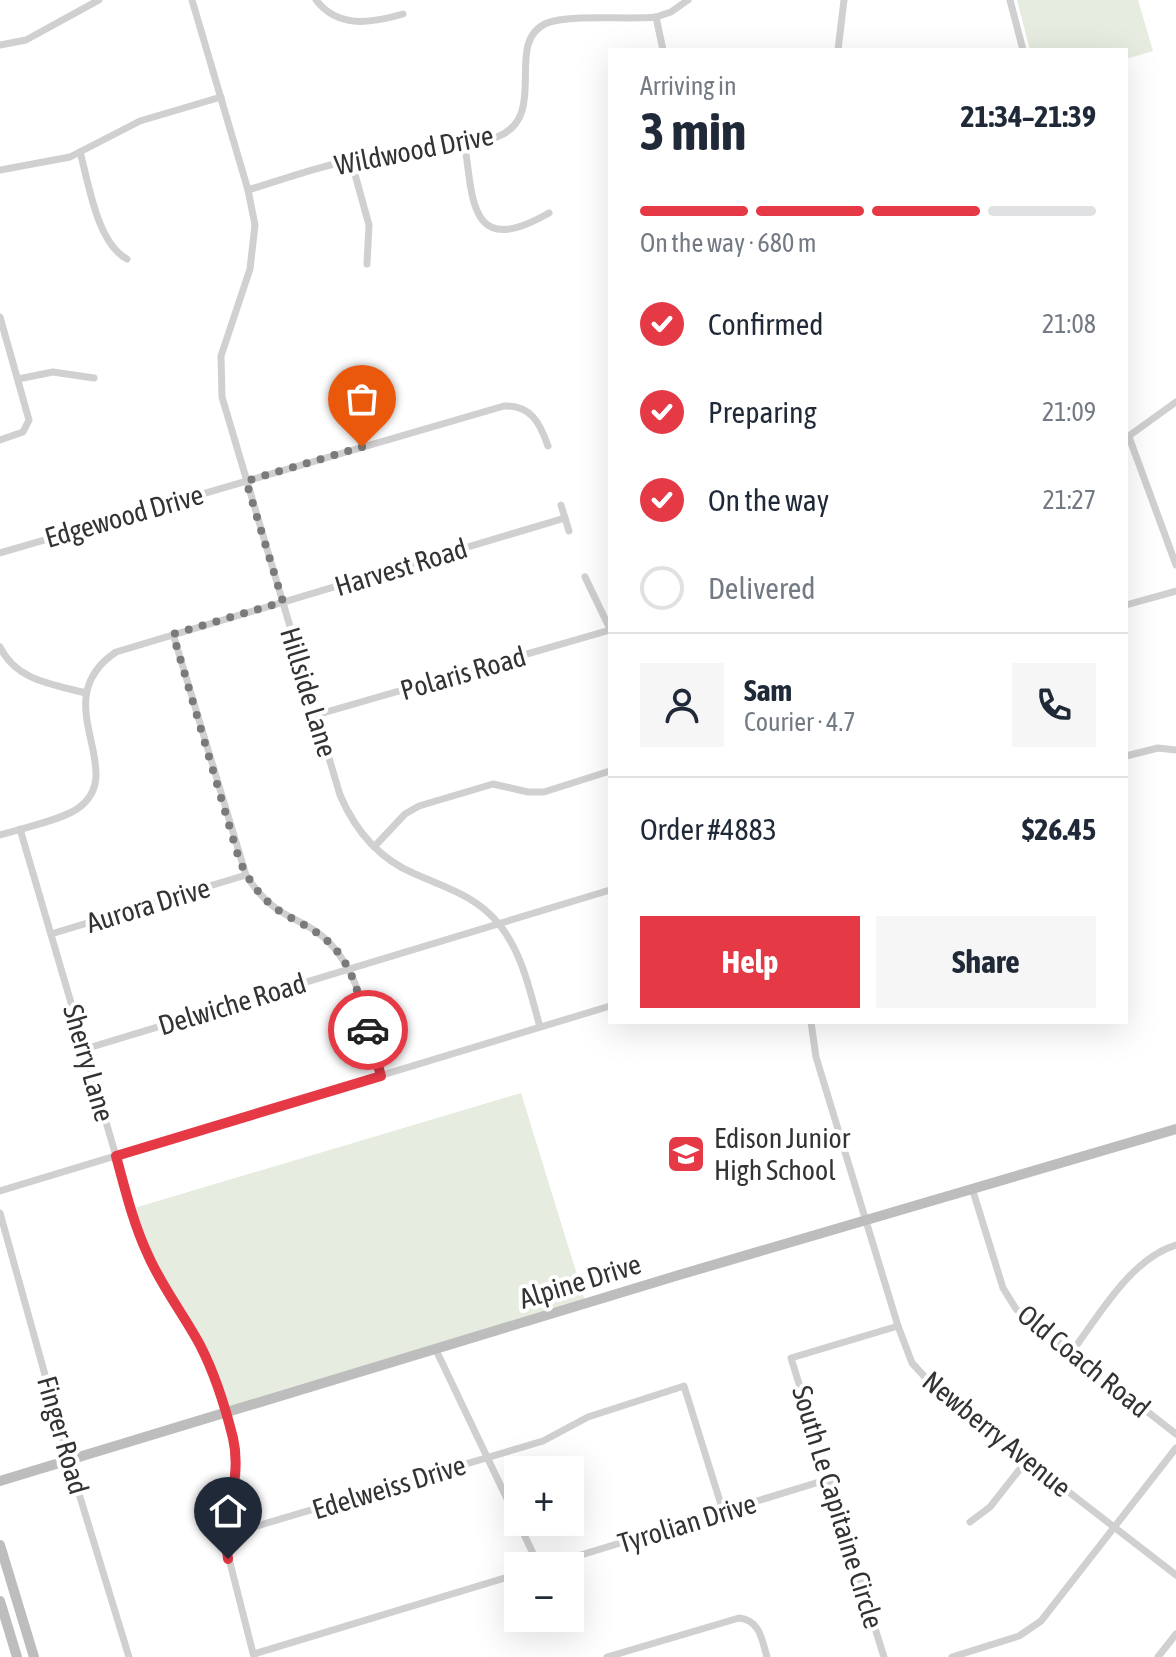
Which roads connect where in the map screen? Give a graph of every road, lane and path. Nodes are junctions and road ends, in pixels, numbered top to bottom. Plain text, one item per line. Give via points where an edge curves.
1 (99, 0) edge
2 (192, 0) edge
3 (316, 0) edge
4 (688, 0) edge
5 (844, 0) edge
6 (1010, 0) edge
7 (403, 14) dead end
8 (656, 17) junction
9 (0, 45) edge
10 (663, 48) edge
11 (838, 48) edge
12 (1022, 48) edge
13 (221, 97) junction
14 (465, 145) junction
15 (80, 152) junction
16 (351, 160) junction
17 (0, 170) edge
18 (248, 190) junction
19 (549, 213) dead end
20 (127, 259) dead end
21 (367, 264) dead end
22 (0, 317) edge
23 (94, 378) dead end
24 (18, 379) junction
25 (1176, 402) edge
26 (349, 403) dead end
27 (1128, 437) edge
28 (0, 440) edge
29 (1128, 441) edge
30 (548, 446) dead end
31 (362, 447) junction
32 (246, 481) junction
33 (561, 505) dead end
34 (565, 518) junction
35 (569, 531) dead end
36 (0, 553) edge
37 (1176, 565) edge
38 (585, 577) dead end
39 (1176, 591) edge
40 (283, 602) junction
41 (1128, 604) edge
42 (608, 626) edge
43 (608, 631) edge
44 (173, 634) junction
45 (0, 647) edge
46 (86, 693) junction
47 (316, 715) junction
48 (1176, 750) edge
49 (1128, 756) edge
50 (608, 772) edge
51 (20, 829) junction
52 (0, 835) edge
53 (374, 847) junction
54 (246, 875) junction
55 (608, 891) edge
56 (499, 924) junction
57 (51, 934) junction
58 (349, 969) junction
59 (608, 1007) edge
60 (811, 1024) edge
61 (540, 1027) junction
62 (85, 1049) junction
63 (381, 1076) junction
64 (1176, 1129) edge
65 (116, 1156) junction
66 (972, 1188) junction
67 (0, 1191) edge
68 (0, 1213) edge
69 (866, 1220) junction
70 (1176, 1245) edge
71 (898, 1326) junction
72 (436, 1350) junction
73 (1071, 1353) junction
74 (226, 1413) junction
75 (1176, 1434) edge
76 (1176, 1448) edge
77 (487, 1458) junction
78 (1027, 1460) junction
79 (69, 1461) junction
80 (829, 1479) junction
81 (0, 1481) edge
82 (723, 1511) junction
83 (970, 1522) dead end
84 (227, 1524) junction
85 (1115, 1528) junction
86 (0, 1545) edge
87 (532, 1552) edge
88 (584, 1554) edge
89 (1176, 1575) edge
90 (504, 1578) edge
91 (0, 1601) edge
92 (1176, 1634) edge
93 (254, 1656) edge
94 (17, 1657) edge
95 (34, 1657) edge
96 (129, 1657) edge
97 (607, 1657) edge
98 (767, 1657) edge
99 (884, 1657) edge
100 (952, 1657) edge
101 (1158, 1657) edge

1 - 9 street via 26,40
2 - 13 street, Hillside Lane
3 - 7 street via 344,20 379,21
4 - 8 street, Wildwood Drive
5 - 11 street
6 - 12 street
8 - 10 street
8 - 14 street, Wildwood Drive via 558,20 540,27 527,47 521,117 498,137
13 - 15 street via 140,121
13 - 18 street, Hillside Lane
14 - 16 street, Wildwood Drive
14 - 19 street via 472,204 483,222 510,230
15 - 17 street
15 - 20 street via 105,238
16 - 18 street, Wildwood Drive
16 - 21 street via 369,225
18 - 32 street, Hillside Lane via 254,254 224,342 220,370 222,397
22 - 24 street
23 - 24 street via 53,372
24 - 28 street via 28,424 18,435
25 - 27 street
26 - 31 street
29 - 37 street
30 - 31 street, Edgewood Drive via 537,419 511,406
31 - 32 street, Edgewood Drive
32 - 36 street, Edgewood Drive
32 - 40 street, Hillside Lane
33 - 34 street
34 - 35 street
34 - 40 street, Harvest Road
38 - 42 street
39 - 41 street
40 - 44 street, Harvest Road
40 - 47 street, Hillside Lane
43 - 47 street, Polaris Road
44 - 46 street, Harvest Road via 108,657
44 - 54 street
45 - 46 street via 24,674
46 - 51 street via 85,715 96,759 93,787 76,811
47 - 53 street, Hillside Lane via 343,803
48 - 49 street via 1158,748
50 - 53 street via 544,792 493,784 419,806
51 - 52 street
51 - 57 street, Sherry Lane
53 - 56 street, Hillside Lane via 401,868 467,896
54 - 57 street, Aurora Drive
54 - 58 street via 274,907 328,941
55 - 56 street, Delwiche Road
56 - 58 street, Delwiche Road
56 - 61 street, Hillside Lane via 520,959
57 - 62 street, Sherry Lane
58 - 62 street, Delwiche Road
58 - 63 street
59 - 61 street
60 - 69 street, Newberry Avenue via 816,1057
61 - 63 street
62 - 65 street, Sherry Lane
63 - 65 street
64 - 66 street, Alpine Drive
65 - 67 street
65 - 74 street, Sherry Lane via 147,1254 201,1347
66 - 69 street, Alpine Drive
66 - 73 street, Old Coach Road via 1009,1300
68 - 79 street, Finger Road
69 - 71 street, Newberry Avenue
69 - 72 street, Alpine Drive
70 - 73 street via 1140,1265
71 - 78 street, Newberry Avenue via 912,1363 927,1382
71 - 80 street, South Le Capitaine Circle via 791,1358
72 - 74 street, Alpine Drive
72 - 77 street
73 - 75 street, Old Coach Road
74 - 79 street, Alpine Drive
74 - 84 street, Sherry Lane via 237,1475
76 - 85 street
77 - 82 street, Edelweiss Drive via 684,1386
77 - 84 street, Edelweiss Drive via 250,1528
77 - 87 street
78 - 83 street via 990,1507
78 - 85 street, Newberry Avenue
79 - 81 street, Alpine Drive
79 - 96 street, Finger Road
80 - 82 street, Tyrolian Drive
80 - 99 street, South Le Capitaine Circle
82 - 88 street, Tyrolian Drive
84 - 93 street, Sherry Lane via 228,1559
85 - 89 street, Newberry Avenue
85 - 100 street via 1041,1621 1019,1636
86 - 95 street
90 - 93 street
91 - 94 street
92 - 101 street
97 - 98 street via 737,1618 757,1627

